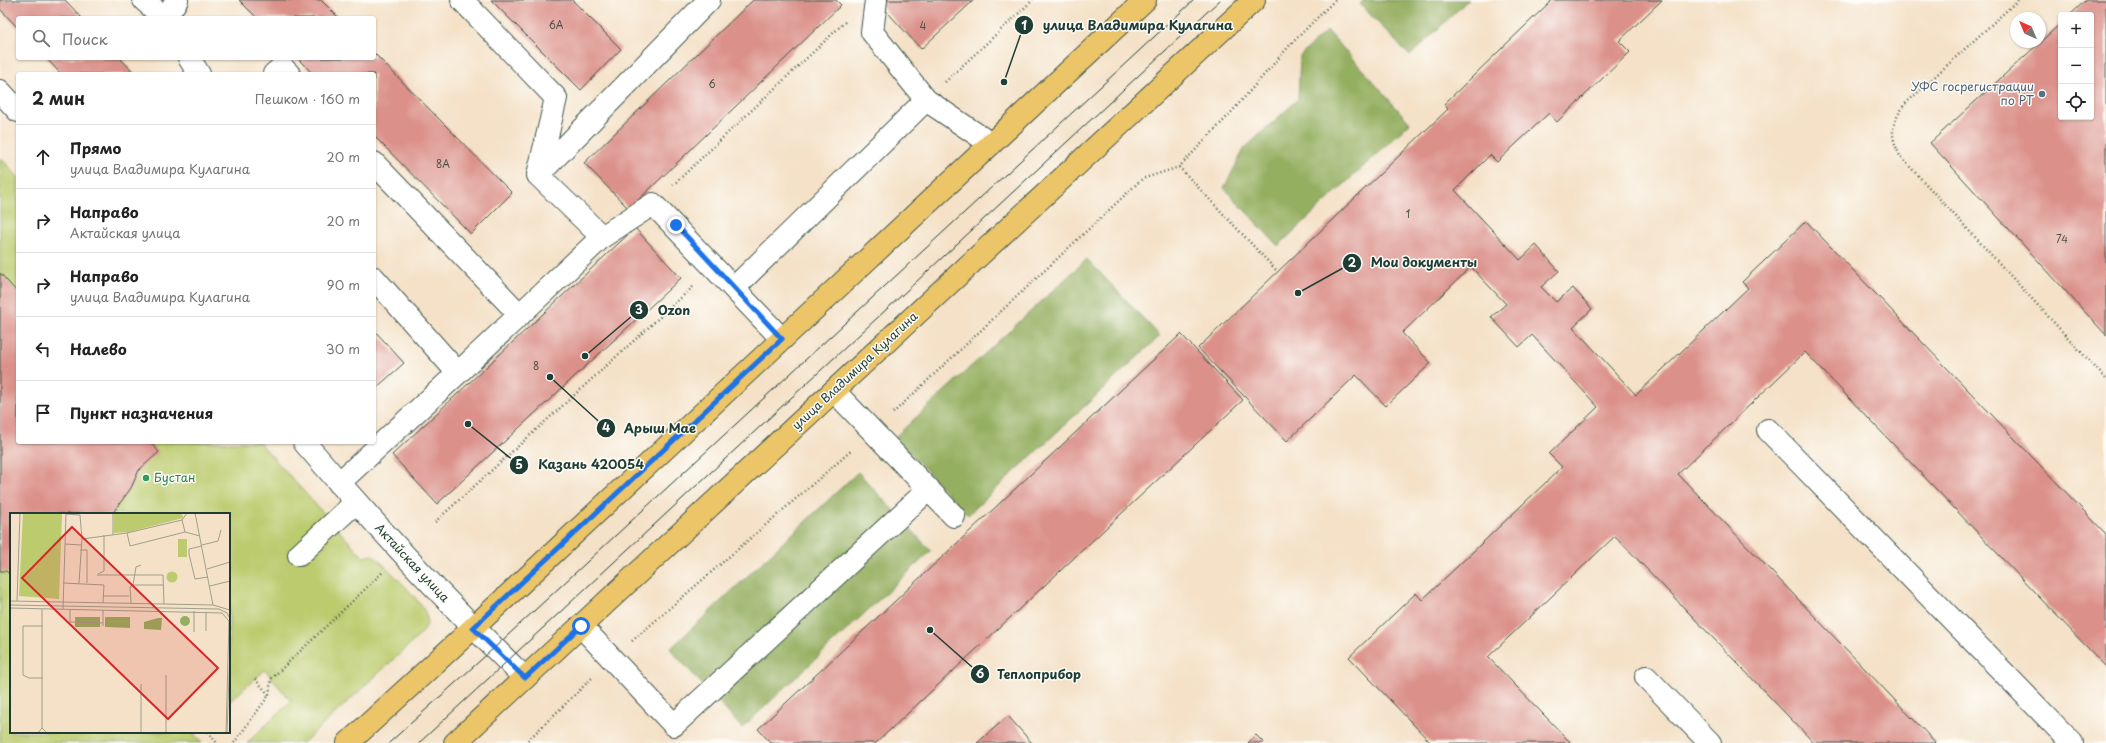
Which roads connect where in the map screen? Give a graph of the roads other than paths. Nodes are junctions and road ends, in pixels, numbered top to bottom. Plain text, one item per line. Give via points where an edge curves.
1 (144, 0) edge
2 (177, 0) edge
3 (462, 0) edge
4 (709, 0) edge
5 (876, 0) edge
6 (1145, 0) edge
7 (1254, 0) edge
8 (162, 16) edge
9 (165, 16) edge
10 (190, 60) edge
11 (198, 72) edge
12 (276, 72) edge
13 (287, 72) edge
14 (0, 91) edge
15 (926, 100) junction
16 (16, 109) edge
17 (991, 144) junction
18 (376, 165) edge
19 (538, 175) junction
20 (602, 237) junction
21 (376, 280) edge
22 (734, 288) junction
23 (520, 315) junction
24 (782, 339) junction
25 (458, 373) junction
26 (834, 391) junction
27 (1768, 430) dead end
28 (306, 444) edge
29 (339, 483) junction
30 (929, 489) junction
31 (356, 502) junction
32 (954, 516) dead end
33 (299, 555) dead end
34 (581, 626) junction
35 (473, 628) junction
36 (1646, 677) dead end
37 (525, 678) junction
38 (348, 743) edge
39 (455, 743) edge
40 (1710, 743) edge
41 (2072, 743) edge

1 - 8 street
2 - 9 street
3 - 19 street via 556,98
4 - 19 street
5 - 15 street via 872,32
6 - 17 main road
7 - 26 main road, улица Владимира Кулагина
10 - 11 street
12 - 13 street via 282,67
14 - 16 street
15 - 17 street
15 - 22 street
17 - 24 main road
18 - 23 street
19 - 20 street
20 - 22 street via 654,204
20 - 23 street
21 - 25 street
22 - 24 street
23 - 25 street
24 - 35 main road
25 - 29 street
26 - 30 street
26 - 34 main road, улица Владимира Кулагина
27 - 41 street
28 - 29 street, Актайская улица
29 - 31 street, Актайская улица
30 - 32 street
30 - 34 street via 674,725
31 - 33 street
31 - 35 street, Актайская улица
34 - 37 main road, улица Владимира Кулагина
35 - 37 street, Актайская улица
35 - 38 main road
36 - 40 street
37 - 39 main road, улица Владимира Кулагина

